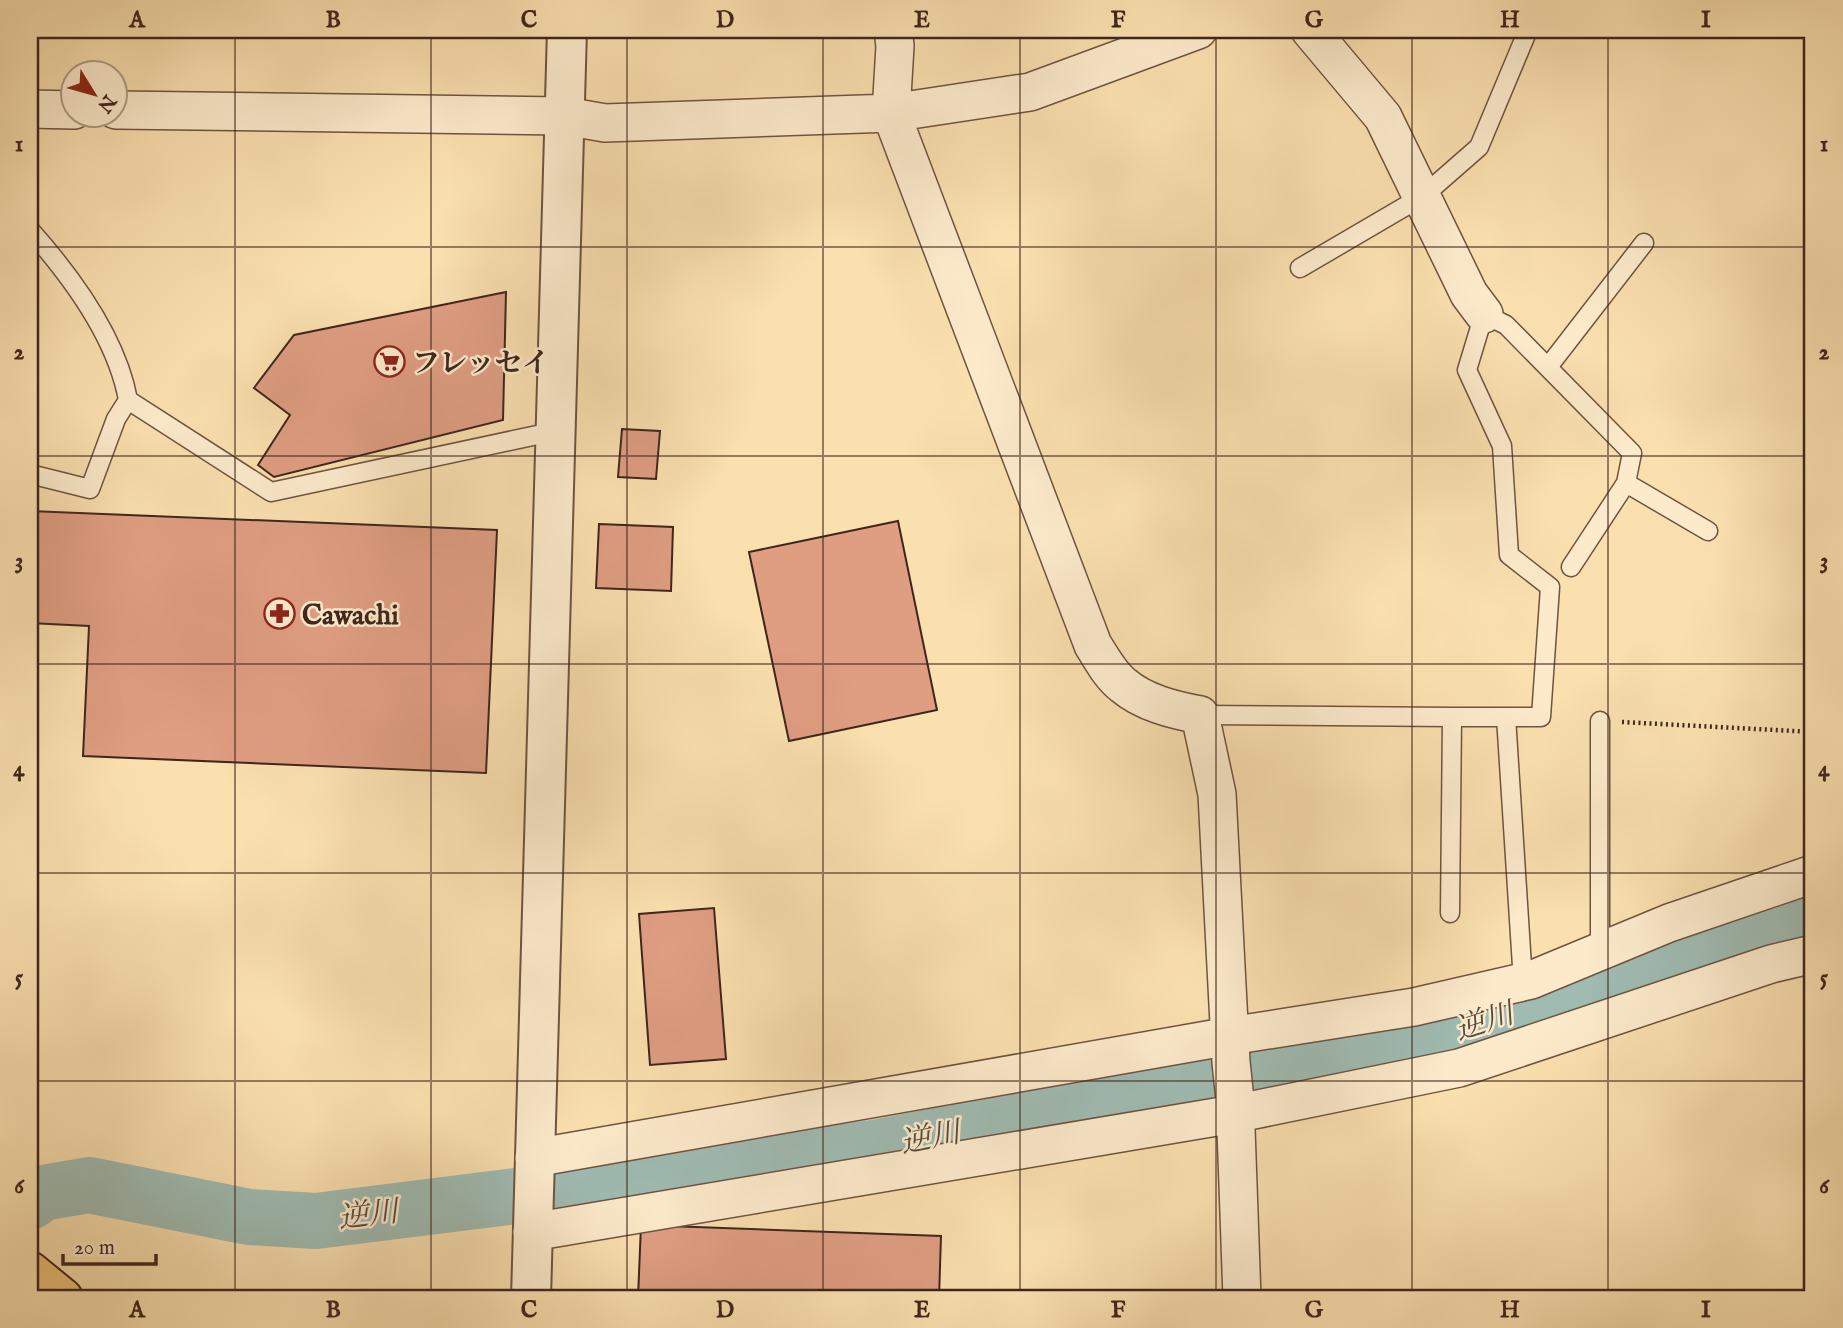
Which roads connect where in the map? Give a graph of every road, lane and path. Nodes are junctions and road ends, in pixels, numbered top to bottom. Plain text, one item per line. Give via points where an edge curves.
1 (567, 30) edge
2 (893, 30) edge
3 (1198, 30) edge
4 (1310, 30) edge
5 (1528, 30) edge
6 (30, 109) edge
7 (60, 110) edge
8 (130, 110) edge
9 (891, 113) junction
10 (565, 116) junction
11 (1423, 195) junction
12 (30, 230) edge
13 (1644, 243) dead end
14 (1300, 268) dead end
15 (1484, 314) junction
16 (1548, 367) junction
17 (128, 400) junction
18 (556, 431) junction
19 (30, 474) edge
20 (1626, 483) junction
21 (1707, 531) dead end
22 (1571, 567) dead end
23 (1200, 715) junction
24 (1452, 717) junction
25 (1506, 717) junction
26 (1600, 720) joint
27 (1813, 732) edge
28 (1813, 874) edge
29 (1450, 913) dead end
30 (1600, 951) junction
31 (1813, 954) edge
32 (1523, 982) junction
33 (1230, 1049) junction
34 (1235, 1107) junction
35 (534, 1159) junction
36 (532, 1231) junction
37 (30, 1271) edge
38 (63, 1298) edge
39 (531, 1298) edge
40 (1242, 1298) edge

1 - 10 street
2 - 9 street
3 - 9 street via 1030,92
4 - 11 street via 1383,117
5 - 11 lane via 1479,147
6 - 7 street
8 - 10 street
9 - 10 street via 605,123
9 - 23 street via 1093,645 1123,686 1175,710
10 - 18 street
11 - 14 lane
11 - 15 street via 1469,294
12 - 17 lane via 86,300 124,379
13 - 16 lane
15 - 16 lane via 1506,325
15 - 25 lane via 1467,370 1502,446 1509,555 1550,587 1541,717
16 - 20 lane via 1632,453
17 - 18 lane via 271,492
17 - 19 lane via 116,419 90,489
18 - 35 street
20 - 21 lane
20 - 22 lane
23 - 24 lane
23 - 33 street via 1217,794
24 - 25 lane
24 - 29 lane
25 - 32 lane
26 - 27 path
26 - 30 lane
28 - 30 street
30 - 32 street
31 - 34 street via 1770,964 1460,1068
32 - 33 street
33 - 34 street
33 - 35 street
34 - 36 street
34 - 40 street
35 - 36 street
36 - 39 street
37 - 38 highway

